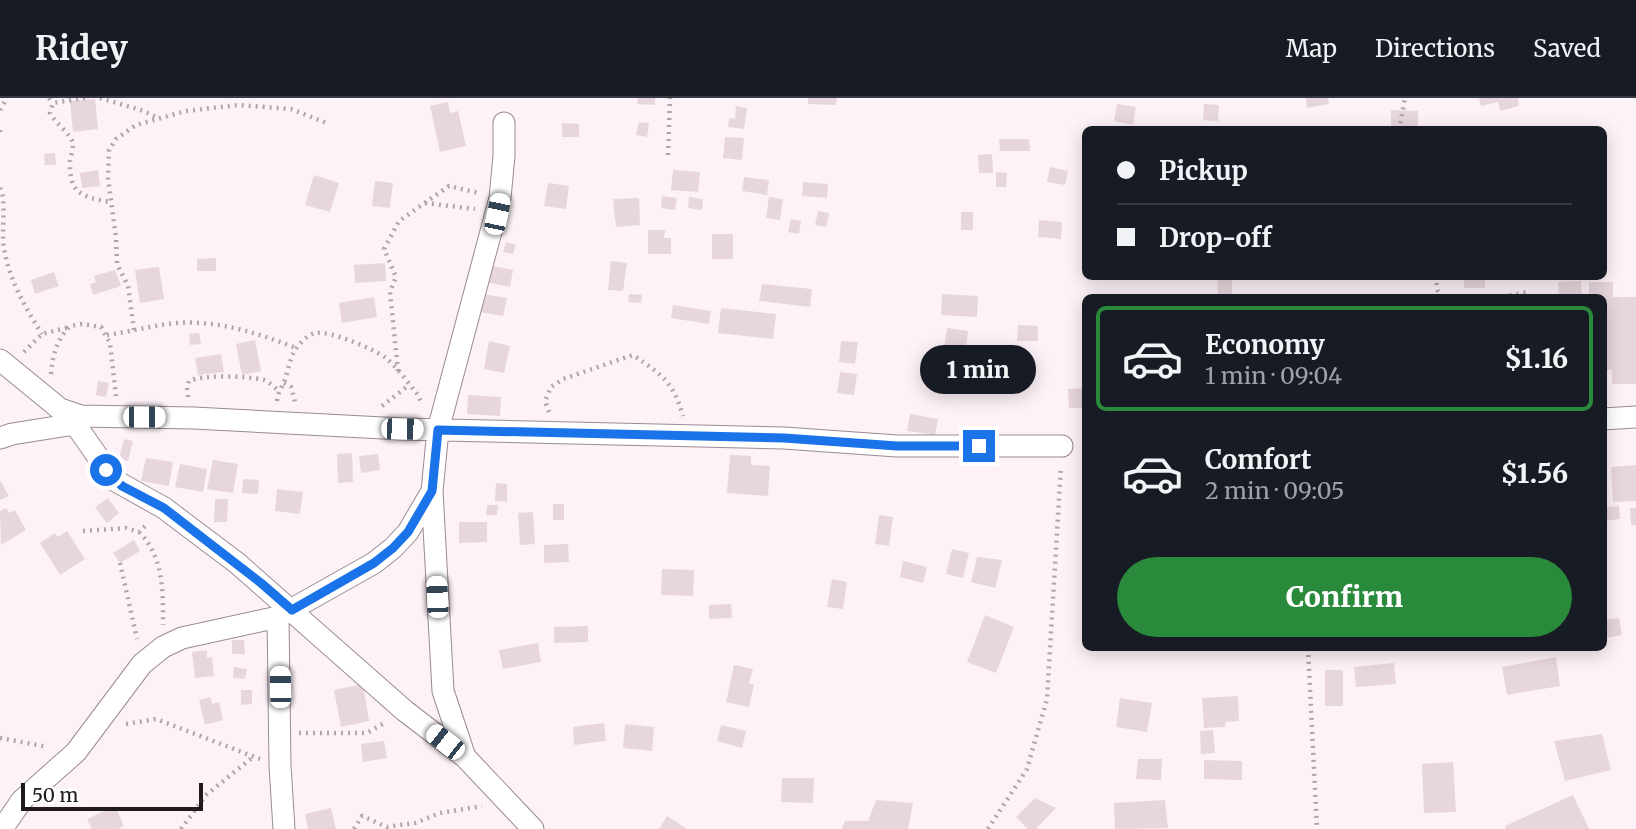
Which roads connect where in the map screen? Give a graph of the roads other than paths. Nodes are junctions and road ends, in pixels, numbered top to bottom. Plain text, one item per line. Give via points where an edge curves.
1 (504, 123) dead end
2 (0, 359) edge
3 (1636, 417) edge
4 (73, 419) junction
5 (1607, 419) edge
6 (438, 430) junction
7 (0, 439) edge
8 (1062, 446) road end
9 (432, 491) junction
10 (285, 614) junction
11 (465, 757) junction
12 (2, 829) edge
13 (284, 829) edge
14 (533, 829) edge

1 - 6 street via 498,206
2 - 4 street
3 - 5 street
4 - 6 street via 194,418
4 - 7 street
4 - 10 street via 114,481 164,508 261,583
6 - 8 street via 784,438 897,446
6 - 9 street
9 - 10 street via 393,548
9 - 11 street via 440,677
10 - 11 street
10 - 12 street via 182,638 163,647 142,664 96,729 30,791
10 - 13 street via 280,766
11 - 14 street

